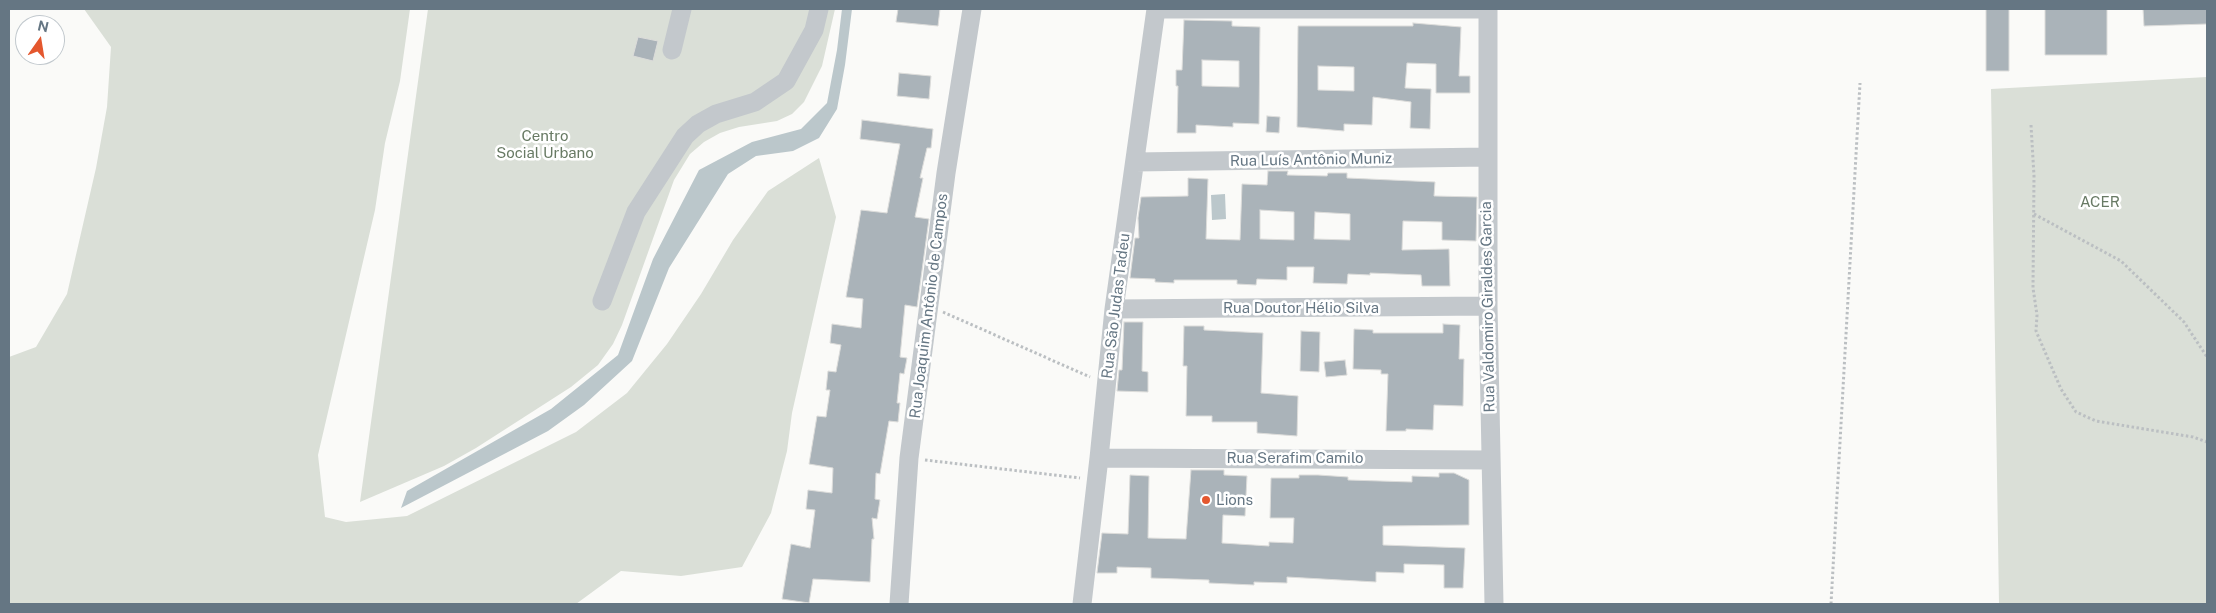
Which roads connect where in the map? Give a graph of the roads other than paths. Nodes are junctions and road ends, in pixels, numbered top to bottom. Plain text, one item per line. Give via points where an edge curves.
1 (682, 9) edge
2 (818, 9) edge
3 (972, 9) edge
4 (1156, 9) edge
5 (1488, 9) edge
6 (672, 50) dead end
7 (1486, 157) junction
8 (1135, 162) junction
9 (602, 301) dead end
10 (1488, 306) junction
11 (1114, 309) junction
12 (1099, 458) junction
13 (1491, 460) junction
14 (899, 604) edge
15 (1082, 604) edge
16 (1494, 604) edge

1 - 6 street
2 - 9 street via 814,30 786,81 754,102 716,114 685,136 636,212
3 - 14 street, Rua Joaquim Antônio de Campos via 928,306 910,458
4 - 5 street
4 - 8 street, Rua São Judas Tadeu
5 - 7 street, Rua Valdomiro Giraldes Garcia
7 - 8 street, Rua Luís Antônio Muniz
7 - 10 street, Rua Valdomiro Giraldes Garcia
8 - 11 street, Rua São Judas Tadeu
10 - 11 street, Rua Doutor Hélio Silva
10 - 13 street, Rua Valdomiro Giraldes Garcia
11 - 12 street, Rua São Judas Tadeu
12 - 13 street, Rua Serafim Camilo
12 - 15 street, Rua São Judas Tadeu
13 - 16 street, Rua Valdomiro Giraldes Garcia

